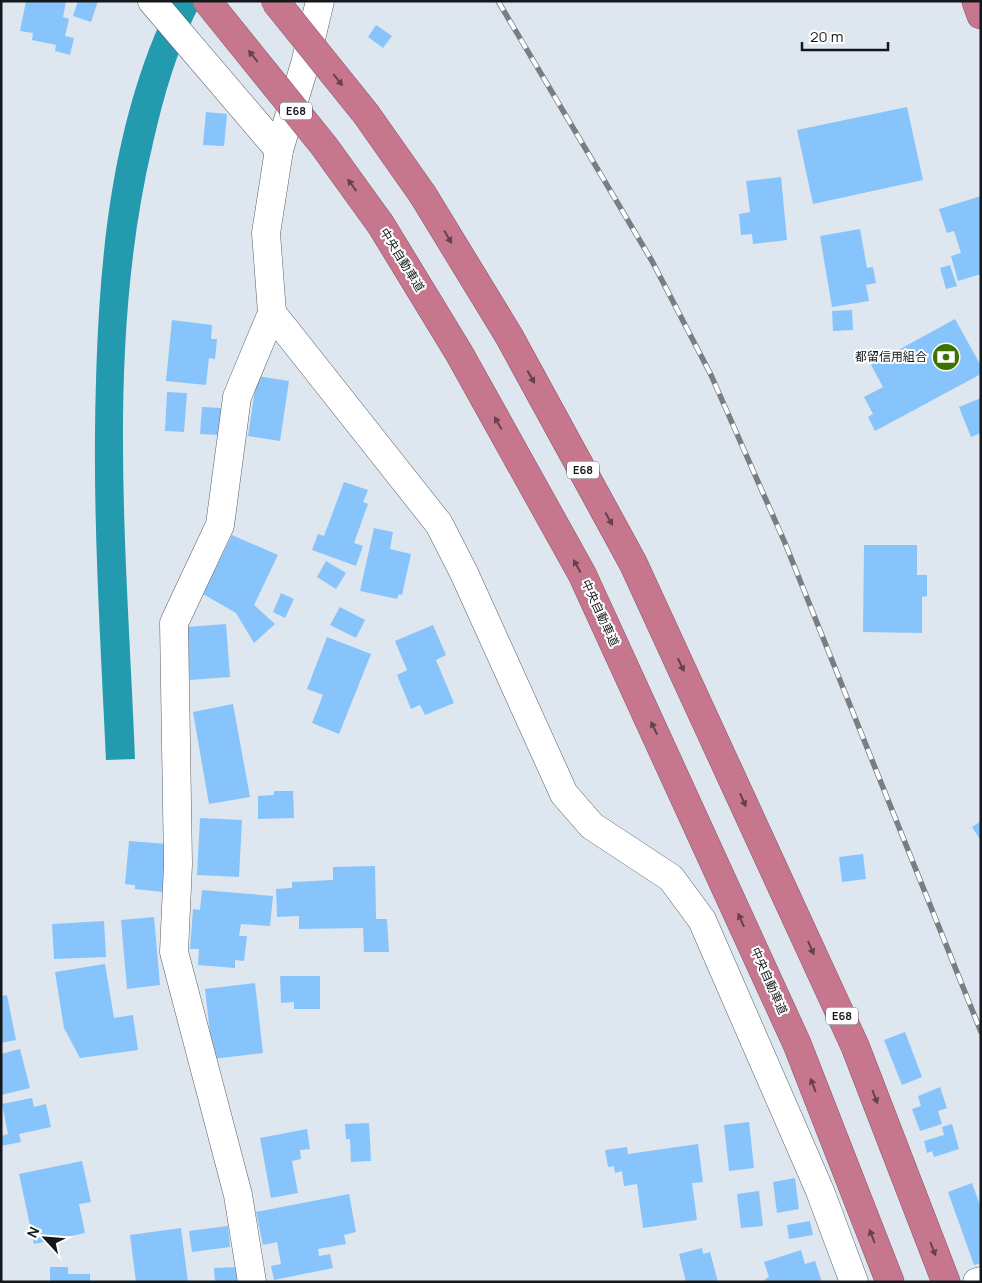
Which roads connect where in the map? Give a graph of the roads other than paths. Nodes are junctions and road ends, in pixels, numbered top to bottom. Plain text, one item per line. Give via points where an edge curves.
1 (152, 1) edge
2 (208, 1) edge
3 (275, 1) edge
4 (320, 1) edge
5 (976, 1) edge
6 (981, 15) edge
7 (279, 150) junction
8 (272, 313) junction
9 (252, 1282) edge
10 (854, 1282) edge
11 (890, 1282) edge
12 (946, 1282) edge

1 - 7 street
11 -> 2 highway, 中央自動車道 / E68, bridge via 797,1044 582,574 459,352 381,225 324,146
3 -> 12 highway, E68, bridge via 366,114 422,195 509,336 633,563 856,1046
4 - 7 street
5 - 6 highway
7 - 8 street via 266,233
8 - 9 street via 236,397 220,525 174,623 178,864 174,952 238,1195
8 - 10 street via 439,524 564,794 592,826 671,878 702,920 820,1191

